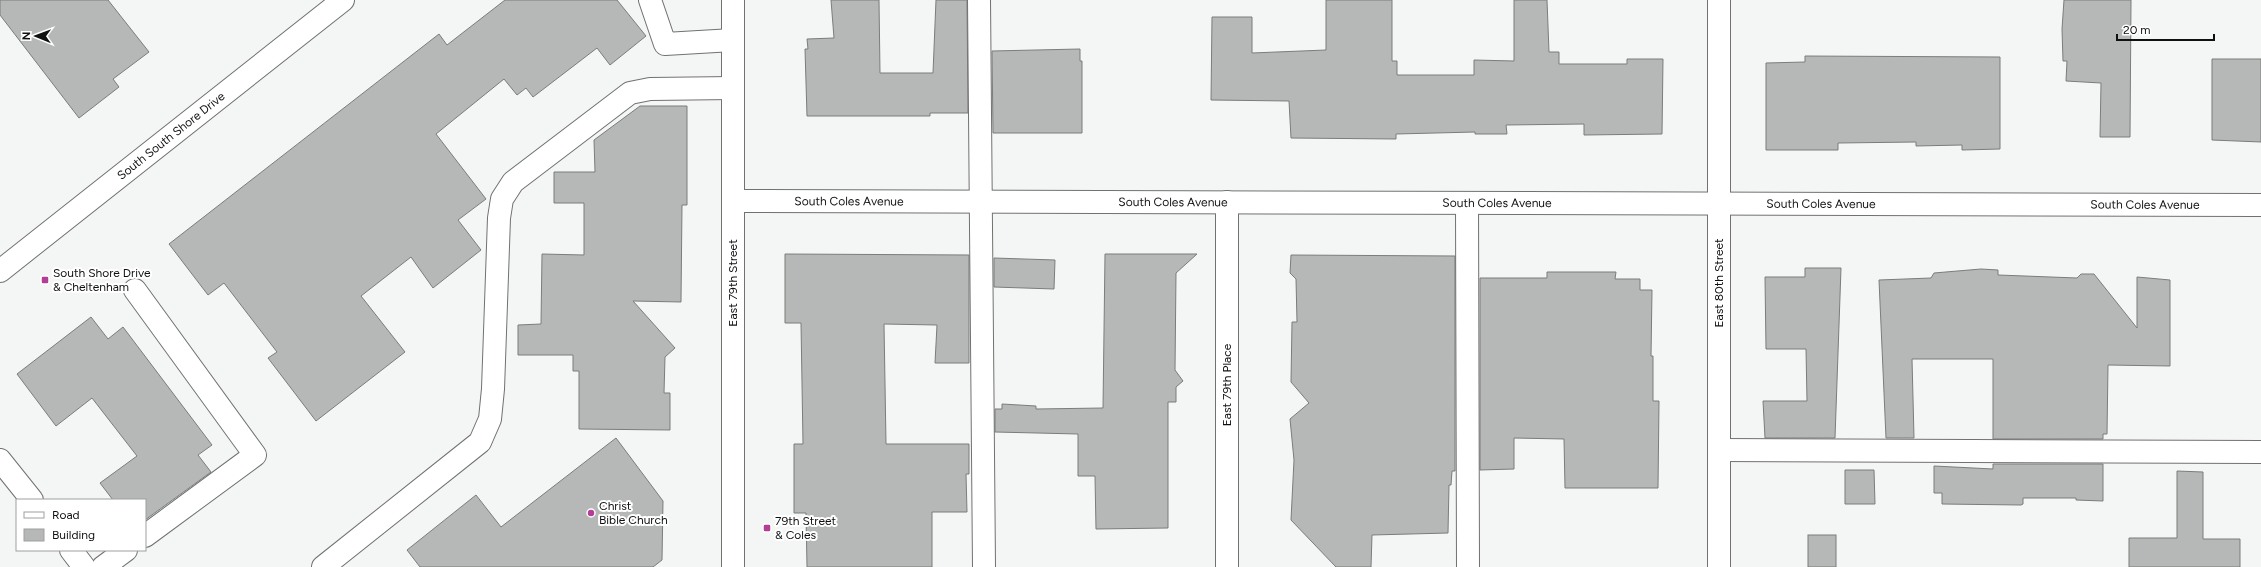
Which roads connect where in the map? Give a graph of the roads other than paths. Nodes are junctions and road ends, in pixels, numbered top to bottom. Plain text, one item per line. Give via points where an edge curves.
1 (343, 0) edge
2 (650, 0) edge
3 (733, 0) edge
4 (979, 0) edge
5 (1718, 0) edge
6 (733, 40) junction
7 (733, 88) junction
8 (733, 201) junction
9 (981, 202) junction
10 (1227, 202) junction
11 (1467, 203) junction
12 (1719, 204) junction
13 (2261, 205) edge
14 (0, 271) edge
15 (135, 290) dead end
16 (1719, 450) junction
17 (2261, 452) edge
18 (0, 460) edge
19 (31, 499) edge
20 (146, 535) edge
21 (72, 551) edge
22 (125, 551) edge
23 (84, 567) edge
24 (103, 567) edge
25 (323, 567) edge
26 (733, 567) edge
27 (984, 567) edge
28 (1227, 567) edge
29 (1468, 567) edge
30 (1719, 567) edge

1 - 14 street, South South Shore Drive
2 - 6 street via 665,44
3 - 6 street, East 79th Street
4 - 9 street
5 - 12 street, East 80th Street
6 - 7 street, East 79th Street
7 - 8 street, East 79th Street
7 - 25 street via 650,89 630,93 513,182 502,199 499,218 493,389 490,419 480,442
8 - 9 street, South Coles Avenue
8 - 26 street, East 79th Street
9 - 10 street, South Coles Avenue
9 - 27 street
10 - 11 street, South Coles Avenue
10 - 28 street, East 79th Place
11 - 12 street, South Coles Avenue
11 - 29 street
12 - 13 street, South Coles Avenue
12 - 16 street, East 80th Street
15 - 20 street via 255,455
16 - 17 street
16 - 30 street, East 80th Street
18 - 19 street
21 - 23 street
22 - 24 street

